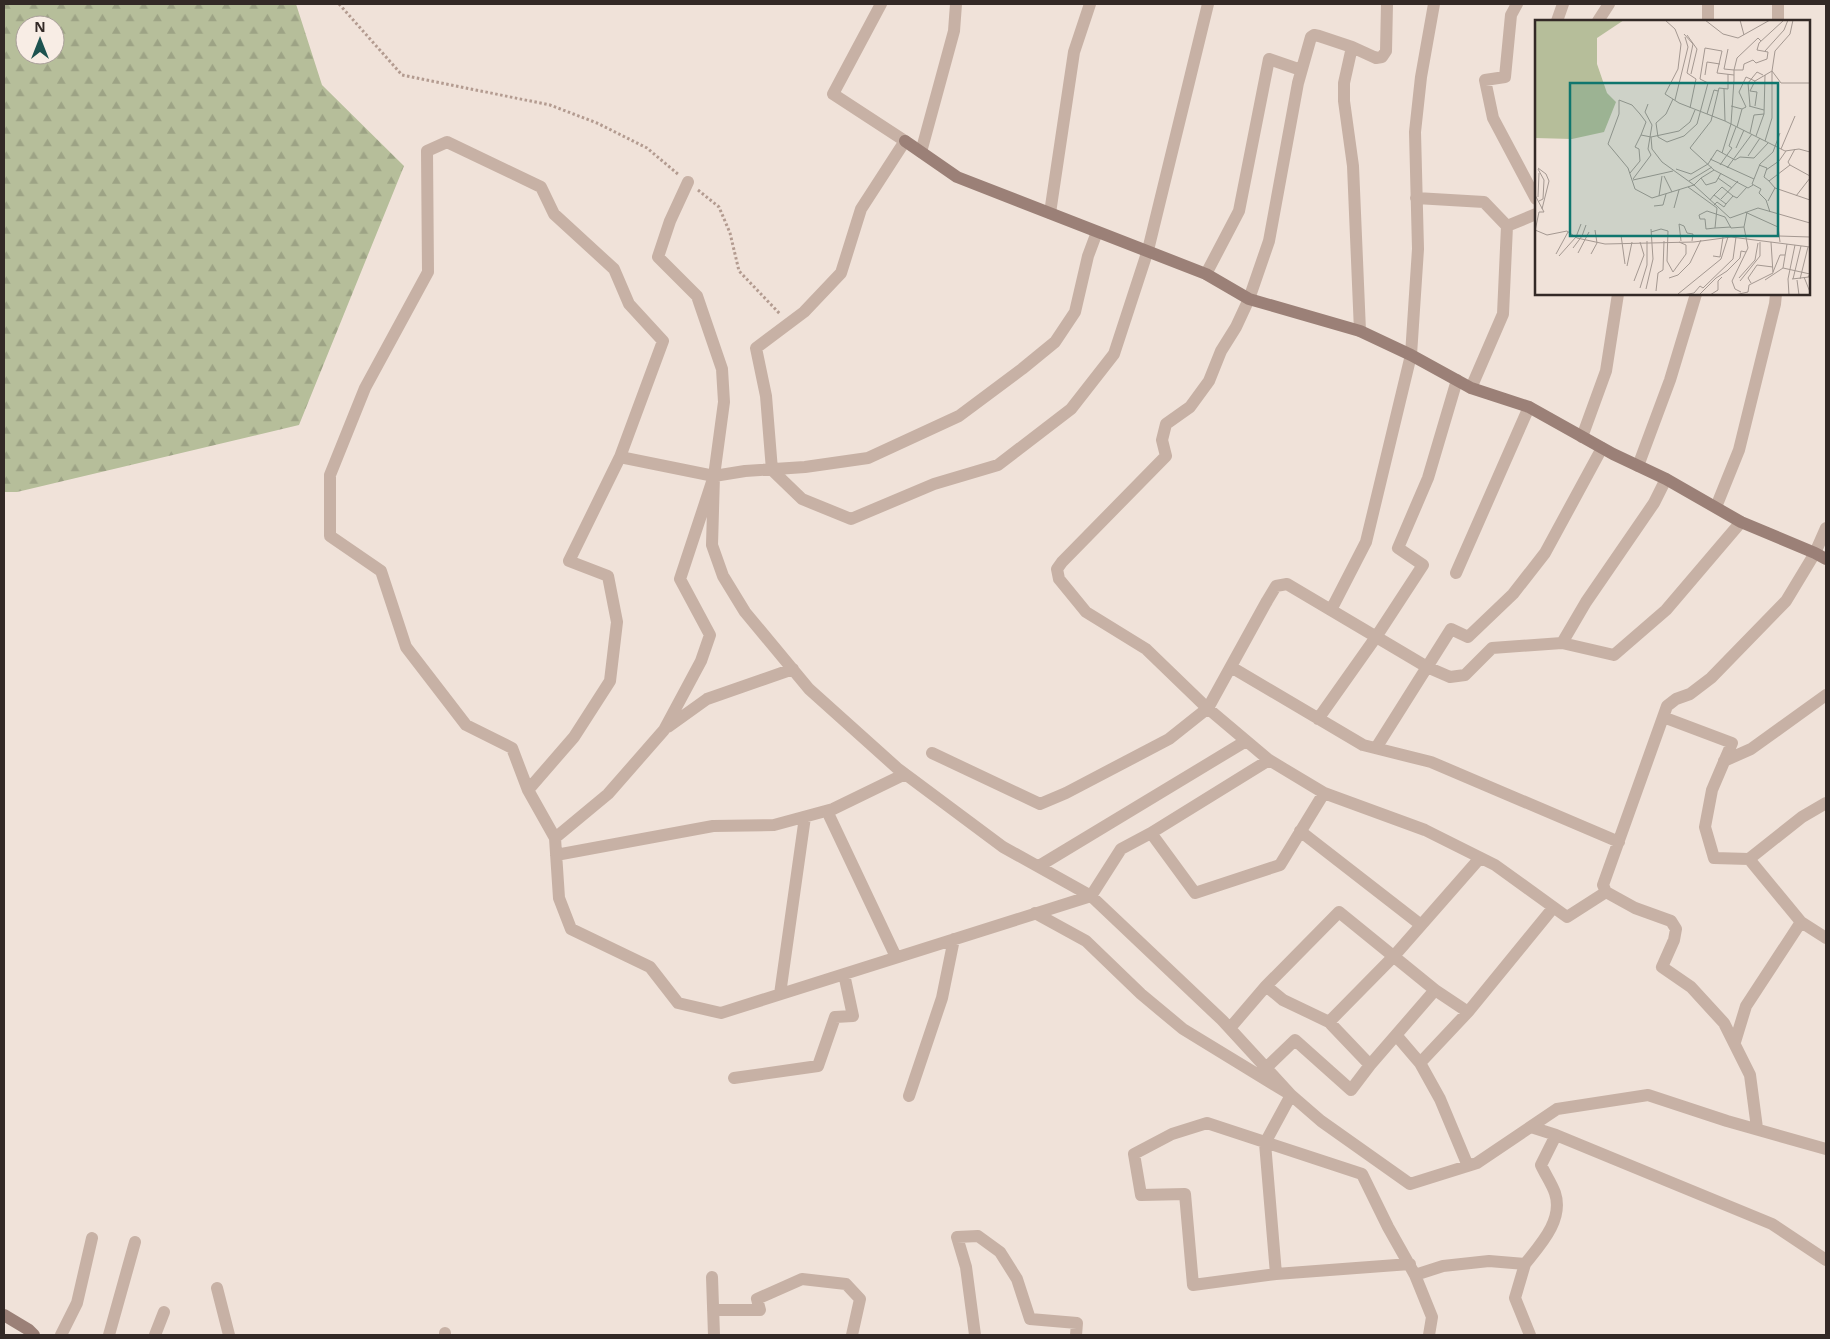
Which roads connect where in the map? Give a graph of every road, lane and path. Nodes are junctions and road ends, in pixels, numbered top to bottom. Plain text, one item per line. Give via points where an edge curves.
1 (339, 4) edge
2 (881, 4) edge
3 (956, 4) edge
4 (1090, 4) edge
5 (1208, 4) edge
6 (1387, 4) edge
7 (1434, 4) edge
8 (1517, 4) edge
9 (1563, 4) edge
10 (1609, 4) edge
11 (1708, 4) edge
12 (1778, 4) edge
13 (1557, 20) edge
14 (1599, 20) edge
15 (1708, 20) edge
16 (1778, 20) edge
17 (1352, 47) junction
18 (1301, 70) junction
19 (904, 141) junction
20 (920, 152) junction
21 (688, 182) junction
22 (1535, 197) edge
23 (1416, 198) junction
24 (1050, 213) junction
25 (1535, 214) edge
26 (1507, 226) junction
27 (1097, 232) junction
28 (1148, 250) junction
29 (1206, 274) junction
30 (1618, 295) edge
31 (1696, 295) edge
32 (1776, 295) edge
33 (1249, 299) junction
34 (789, 323) junction
35 (1360, 331) junction
36 (1411, 354) junction
37 (1457, 380) junction
38 (1471, 388) junction
39 (1529, 407) junction
40 (1582, 437) junction
41 (1602, 448) junction
42 (620, 457) junction
43 (1638, 466) junction
44 (772, 470) junction
45 (714, 476) junction
46 (1666, 479) junction
47 (1716, 507) junction
48 (1741, 522) junction
49 (1826, 528) edge
50 (1821, 556) edge
51 (1456, 573) dead end
52 (1331, 610) junction
53 (1376, 637) junction
54 (1562, 644) junction
55 (1231, 666) junction
56 (1427, 667) junction
57 (793, 669) junction
58 (1826, 695) edge
59 (1208, 708) junction
60 (1663, 717) junction
61 (1318, 718) junction
62 (664, 730) junction
63 (1246, 740) junction
64 (1376, 748) junction
65 (932, 753) dead end
66 (1269, 760) junction
67 (1724, 761) junction
68 (905, 774) junction
69 (528, 790) junction
70 (1324, 793) junction
71 (1826, 803) edge
72 (827, 811) junction
73 (805, 817) junction
74 (1300, 831) junction
75 (1151, 833) junction
76 (555, 838) junction
77 (1619, 842) junction
78 (556, 855) junction
79 (1480, 858) junction
80 (1749, 859) junction
81 (1039, 866) junction
82 (1606, 892) junction
83 (1091, 896) junction
84 (1554, 908) junction
85 (1035, 913) junction
86 (1801, 922) junction
87 (1421, 925) junction
88 (1826, 938) edge
89 (954, 939) junction
90 (1394, 956) junction
91 (896, 957) junction
92 (844, 974) junction
93 (1266, 986) junction
94 (1435, 990) junction
95 (780, 994) junction
96 (1468, 1012) junction
97 (1328, 1022) junction
98 (1230, 1028) junction
99 (1396, 1035) junction
100 (1735, 1042) junction
101 (1420, 1063) junction
102 (1370, 1065) junction
103 (1266, 1068) junction
104 (734, 1078) dead end
105 (1291, 1095) junction
106 (909, 1096) dead end
107 (1530, 1127) junction
108 (1757, 1128) junction
109 (1556, 1135) junction
110 (1265, 1143) junction
111 (1826, 1148) edge
112 (1468, 1166) junction
113 (92, 1238) dead end
114 (135, 1242) dead end
115 (1826, 1260) edge
116 (1525, 1264) junction
117 (1412, 1269) junction
118 (1276, 1274) junction
119 (712, 1277) dead end
120 (217, 1288) dead end
121 (713, 1310) junction
122 (164, 1312) dead end
123 (4, 1315) edge
124 (34, 1335) edge
125 (60, 1335) edge
126 (109, 1335) edge
127 (155, 1335) edge
128 (229, 1335) edge
129 (714, 1335) edge
130 (852, 1335) edge
131 (975, 1335) edge
132 (1076, 1335) edge
133 (1429, 1335) edge
134 (1530, 1335) edge

1 - 21 path via 402,75 558,108 647,148
2 - 19 street via 833,94
3 - 20 street via 954,31
4 - 24 street via 1074,52
5 - 28 street
6 - 17 street via 1386,51 1382,57 1376,58
7 - 23 street via 1415,132
8 - 22 street via 1511,15 1505,77 1486,80 1493,118
9 - 13 street
10 - 14 street
11 - 15 street
12 - 16 street
17 - 18 street via 1314,34
17 - 35 street via 1344,92 1353,166
18 - 29 street via 1269,60 1239,211
18 - 33 street via 1269,241
19 - 20 street
19 - 34 street via 861,209 841,273
20 - 24 street via 957,177
21 - 34 path via 719,207 730,233 739,271
21 - 45 street via 658,257 696,296 722,369 724,402
23 - 26 street via 1484,202
23 - 36 street via 1418,249
24 - 27 street
25 - 26 street
26 - 38 street via 1503,314
27 - 28 street
27 - 44 street via 1075,312 1055,342 959,416 868,458
28 - 29 street
28 - 44 street via 1114,354 1071,409 998,464 934,484 851,519 802,499
29 - 33 street
30 - 40 street via 1606,371
31 - 43 street via 1670,380
32 - 47 street via 1739,450
33 - 35 street
33 - 59 street via 1209,381 1190,407 1166,424 1162,440 1166,456 1057,569 1059,579 1086,612 1146,649
34 - 44 street via 756,348 766,396
35 - 36 street
36 - 37 street
36 - 52 street via 1366,542
37 - 38 street
37 - 53 street via 1428,478 1398,548 1423,565
38 - 39 street
39 - 40 street
39 - 51 street
40 - 41 street
41 - 43 street
41 - 56 street via 1544,553 1513,594 1468,637 1451,629
42 - 45 street
42 - 69 street via 569,561 608,576 617,622 610,681 574,736
42 - 69 street via 663,341 629,304 614,269 554,214 541,187 447,142 427,151 428,272 365,388 330,475 330,536 381,571 406,647 466,725 512,748
43 - 46 street
44 - 45 street
45 - 57 street via 712,545 724,576 745,612
45 - 62 street via 680,579 710,635 701,661
46 - 47 street
46 - 54 street via 1654,503 1586,602
47 - 48 street
48 - 50 street
48 - 54 street via 1666,610 1614,655
49 - 50 street
50 - 60 street via 1786,601 1711,678 1667,706
52 - 53 street
52 - 55 street via 1287,584 1276,586
53 - 56 street
53 - 61 street
54 - 56 street via 1492,648 1465,675 1450,677
55 - 59 street
55 - 61 street
56 - 64 street
57 - 62 street via 706,699
57 - 68 street via 809,689
58 - 67 street via 1751,749
59 - 63 street
59 - 65 street via 1169,740 1040,804
60 - 67 street via 1732,743
60 - 77 street
61 - 64 street via 1363,745
62 - 76 street via 608,794
63 - 66 street
63 - 81 street
64 - 77 street via 1431,762
66 - 70 street
66 - 75 street
67 - 80 street via 1712,790 1705,827 1714,858
68 - 72 street
68 - 81 street via 1003,846
69 - 76 street
70 - 74 street
70 - 79 street via 1425,830
71 - 80 street via 1802,817
72 - 73 street
72 - 91 street
73 - 78 street via 774,825 713,826
73 - 95 street
74 - 75 street via 1280,865 1195,893
74 - 87 street
75 - 83 street via 1121,849
76 - 78 street
77 - 82 street via 1603,885
78 - 95 street via 559,898 570,929 650,967 678,1004 721,1013
79 - 84 street via 1495,865
79 - 87 street
80 - 86 street
81 - 83 street
82 - 84 street via 1567,917
82 - 100 street via 1635,908 1671,921 1676,929 1674,940 1662,967 1691,986 1724,1023
83 - 85 street
83 - 98 street
84 - 96 street
85 - 89 street
85 - 105 street via 1086,942 1183,1029
86 - 88 street
86 - 100 street via 1746,1006
87 - 90 street
89 - 91 street
89 - 106 street via 942,998
90 - 93 street via 1340,912
90 - 94 street
90 - 97 street
91 - 92 street
92 - 95 street
92 - 104 street via 853,1016 835,1017 818,1066
93 - 97 street via 1283,1000
93 - 98 street
94 - 96 street
94 - 99 street
96 - 101 street
97 - 102 street
98 - 103 street
99 - 101 street
99 - 102 street
100 - 108 street via 1750,1074
101 - 112 street via 1440,1099
102 - 103 street via 1351,1090 1295,1040
103 - 105 street
105 - 110 street
105 - 112 street via 1321,1121 1410,1184
107 - 108 street via 1558,1109 1648,1095
107 - 109 street
107 - 112 street
108 - 111 street
109 - 115 street via 1772,1224
109 - 116 street via 1541,1166 1556,1194 1556,1218 1544,1241
110 - 117 street via 1362,1174
110 - 118 street
110 - 118 street via 1207,1123 1172,1134 1134,1154 1141,1195 1185,1194 1192,1285
113 - 125 street via 77,1303
114 - 126 street
116 - 117 street via 1489,1261
116 - 134 street via 1515,1298
117 - 118 street
117 - 133 street via 1432,1317
119 - 121 street
120 - 128 street
121 - 129 street
121 - 130 street via 760,1310 757,1298 802,1279 846,1284 860,1299
122 - 127 street
123 - 124 street
131 - 132 street via 966,1267 957,1237 978,1236 1000,1252 1017,1279 1030,1320 1077,1324

